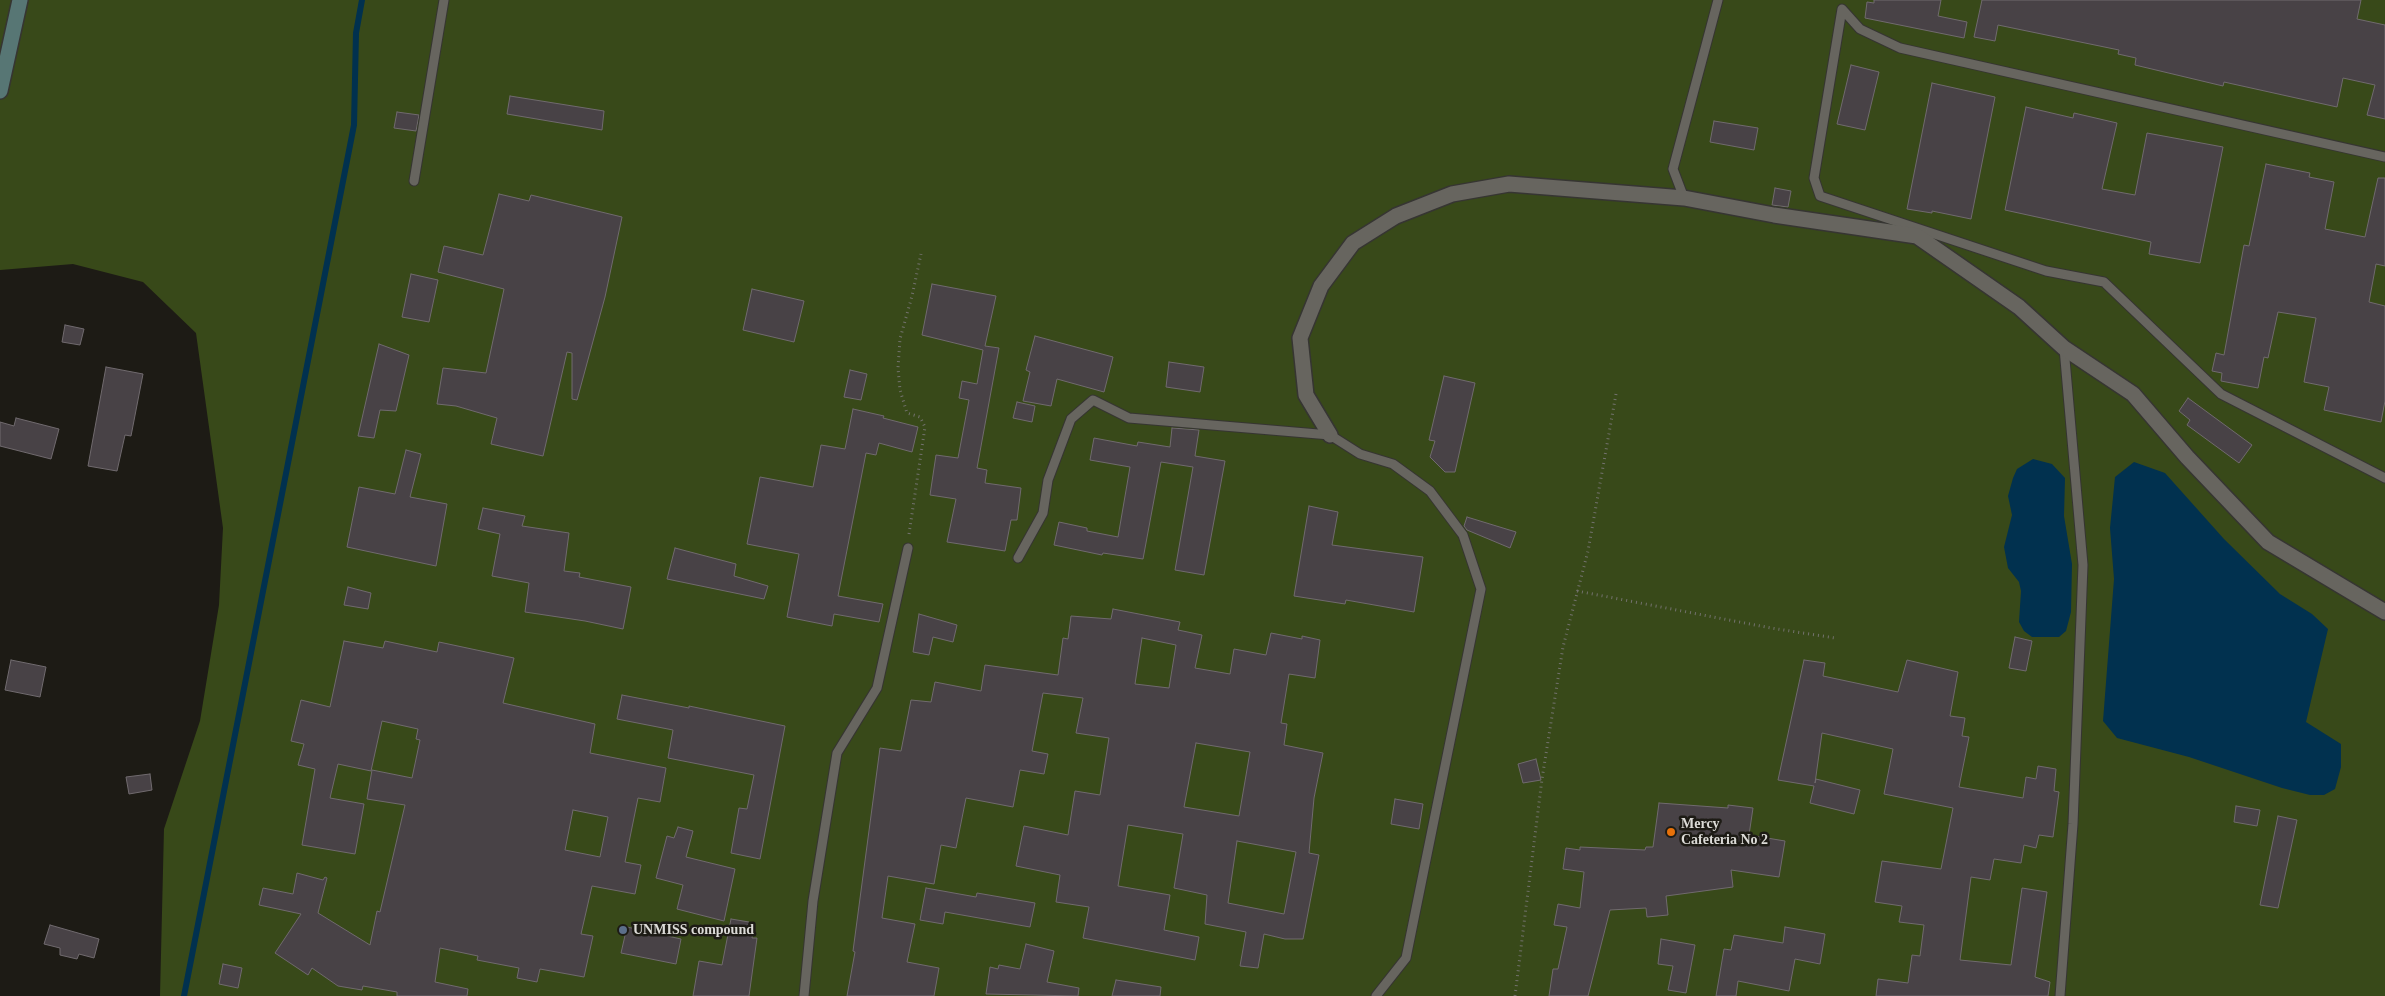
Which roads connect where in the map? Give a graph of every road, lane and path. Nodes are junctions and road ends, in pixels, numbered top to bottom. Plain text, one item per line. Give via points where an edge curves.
1 (20, 0) edge
2 (444, 0) edge
3 (1718, 0) edge
4 (1843, 5) edge
5 (0, 91) edge
6 (2385, 157) edge
7 (414, 181) dead end
8 (1684, 198) junction
9 (921, 254) dead end
10 (2064, 348) junction
11 (1616, 394) dead end
12 (1330, 435) junction
13 (2385, 478) edge
14 (908, 548) joint
15 (1018, 558) dead end
16 (1577, 591) junction
17 (2385, 612) edge
18 (1836, 638) dead end
19 (1377, 994) edge
20 (804, 996) edge
21 (1388, 996) edge
22 (1515, 996) edge
23 (2060, 996) edge

1 - 5 street
2 - 7 lane
3 - 8 lane via 1673,169
4 - 6 lane via 1860,29 1900,48
4 - 13 lane via 1814,178 1820,196 2046,271 2104,282 2220,394
8 - 10 street via 1917,236 2019,307
8 - 12 street via 1509,184 1452,194 1396,216 1352,243 1320,286 1300,338 1306,395
9 - 14 path via 900,339 898,368 907,412 920,416 925,427
10 - 17 street via 2133,394 2187,457 2268,542
10 - 23 lane via 2083,565 2073,824
11 - 16 path via 1588,551
12 - 15 lane via 1129,418 1093,400 1071,420 1048,480 1043,514
12 - 19 lane via 1360,454 1393,464 1430,491 1463,535 1481,588 1406,958
14 - 20 lane via 878,688 837,753 812,900
16 - 18 path
16 - 22 path via 1563,648 1545,760
19 - 21 lane

